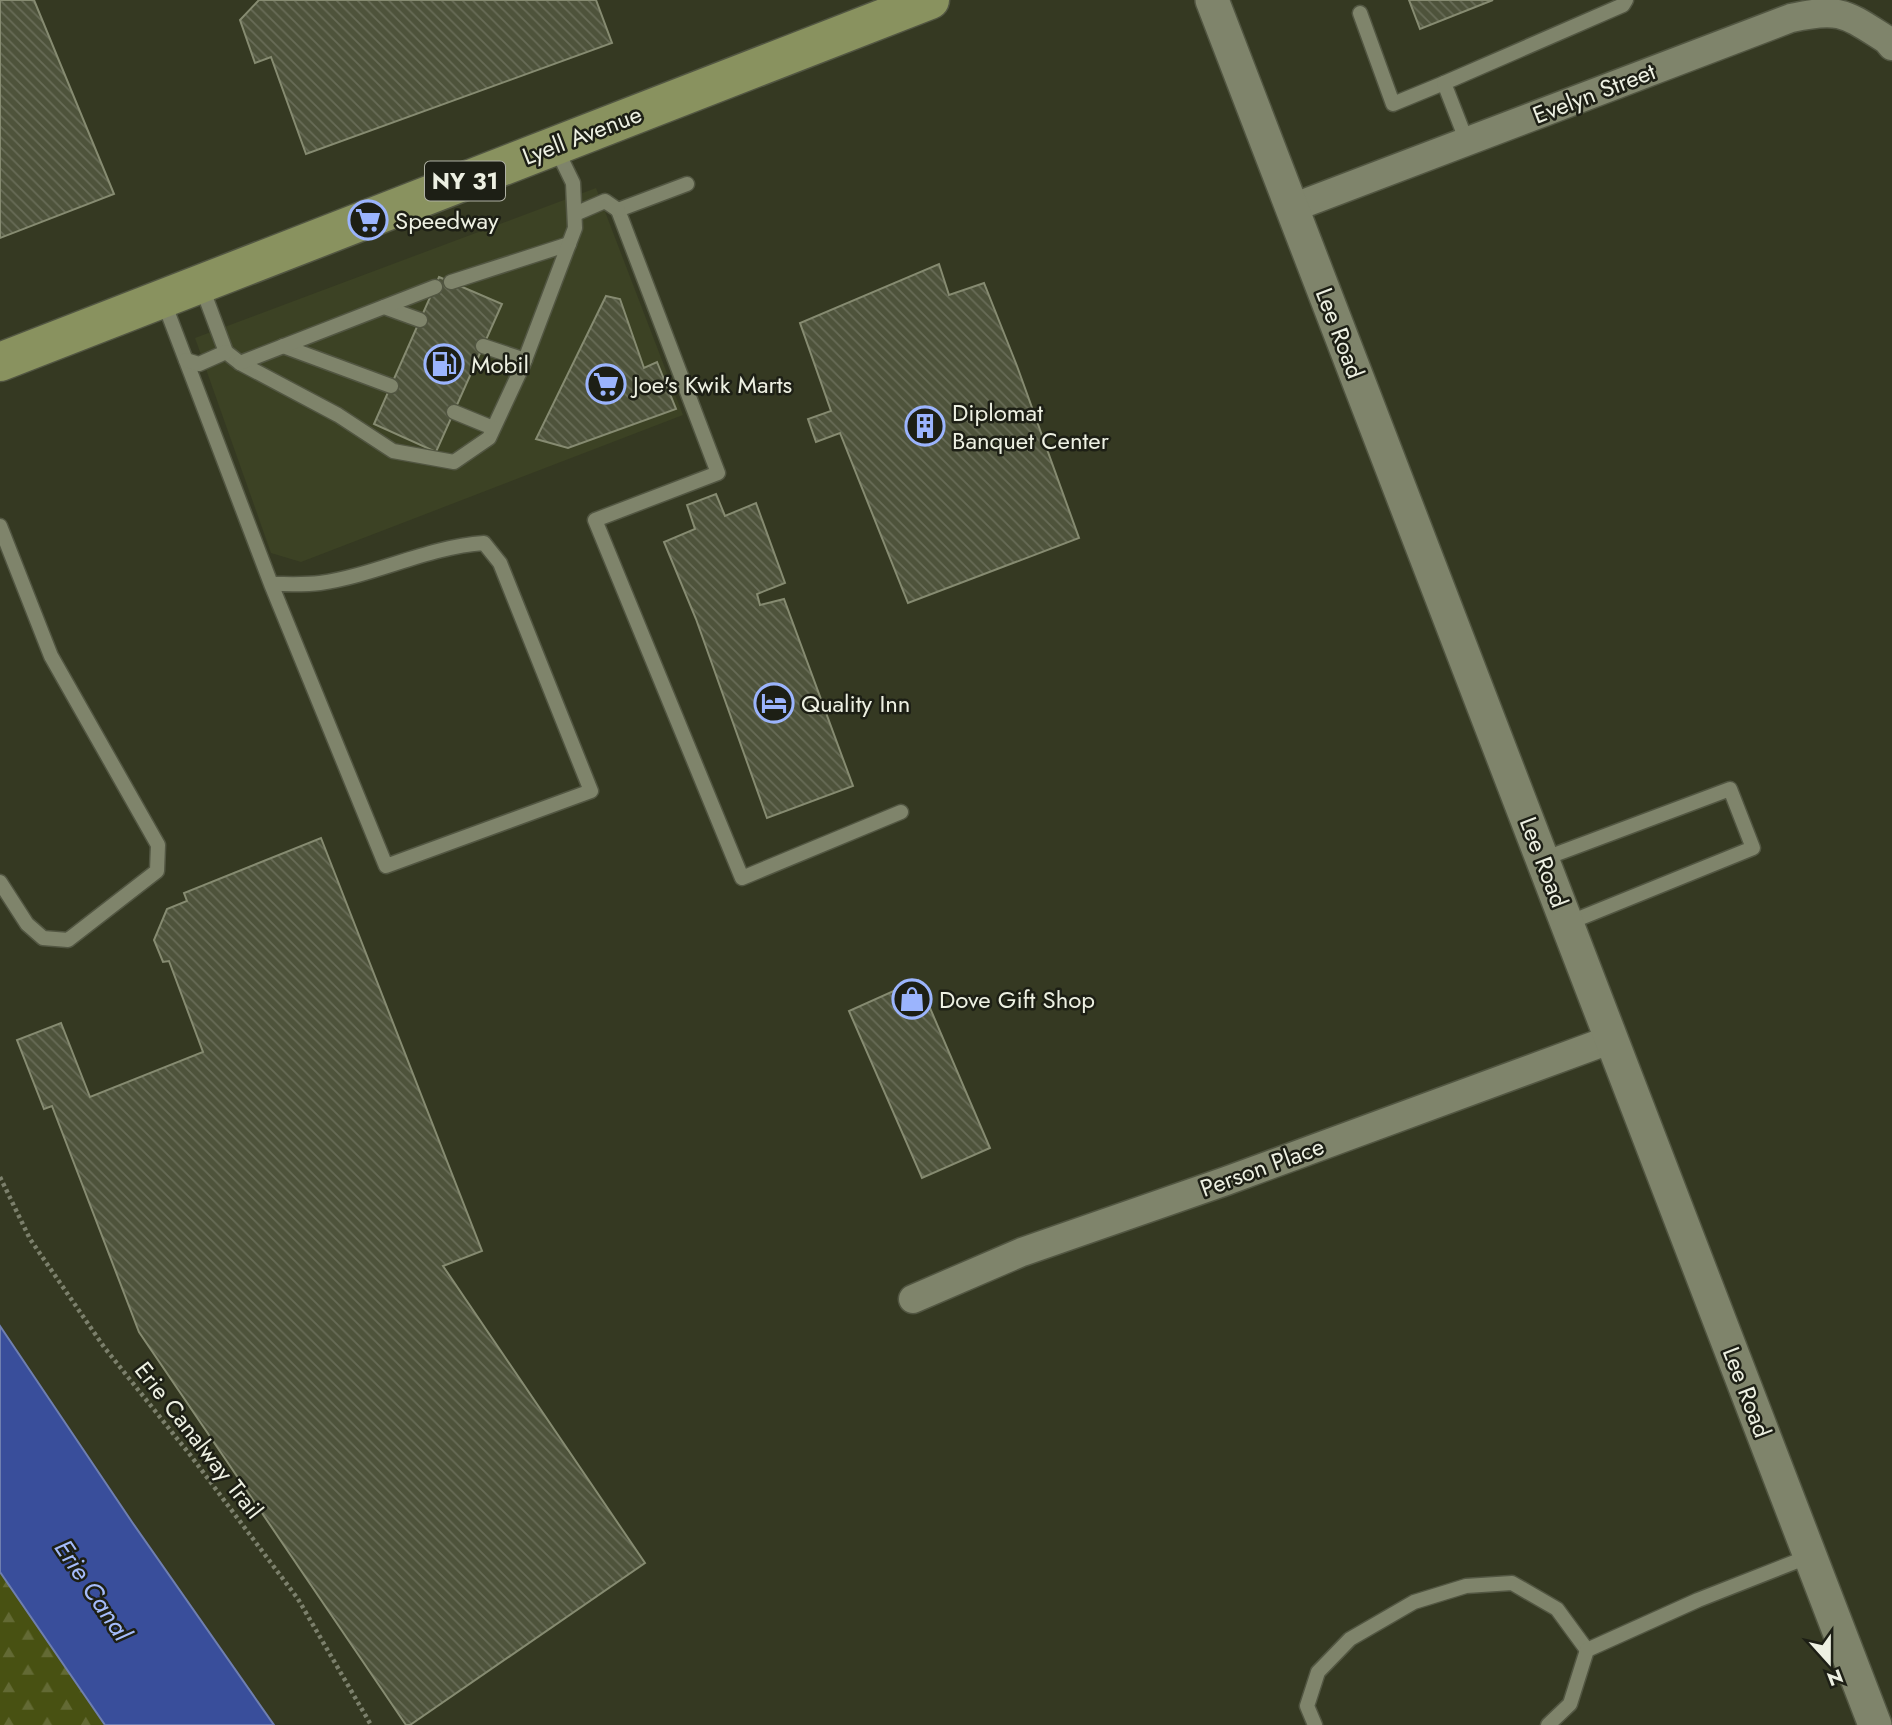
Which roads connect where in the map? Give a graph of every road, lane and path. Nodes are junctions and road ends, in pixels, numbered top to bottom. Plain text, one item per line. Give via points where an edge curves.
1 (930, 0) edge
2 (1212, 0) edge
3 (1626, 0) edge
4 (1360, 13) dead end
5 (1892, 46) edge
6 (1444, 83) junction
7 (1467, 142) junction
8 (555, 146) junction
9 (687, 184) dead end
10 (1292, 208) junction
11 (618, 210) junction
12 (575, 214) junction
13 (569, 244) junction
14 (451, 282) dead end
15 (201, 284) junction
16 (435, 287) dead end
17 (162, 299) junction
18 (384, 307) junction
19 (420, 320) dead end
20 (283, 346) junction
21 (483, 346) dead end
22 (226, 352) junction
23 (186, 360) junction
24 (525, 360) junction
25 (0, 362) edge
26 (240, 363) junction
27 (391, 386) dead end
28 (454, 412) dead end
29 (493, 428) junction
30 (0, 526) edge
31 (271, 584) junction
32 (901, 811) dead end
33 (1543, 859) junction
34 (0, 882) edge
35 (1568, 923) junction
36 (1612, 1039) junction
37 (0, 1177) edge
38 (912, 1299) dead end
39 (1810, 1556) junction
40 (1587, 1650) junction
41 (371, 1725) edge
42 (1315, 1725) edge
43 (1548, 1725) edge
44 (1875, 1725) edge

1 - 8 main road, Lyell Avenue / NY 31
2 - 10 street, Lee Road
3 - 6 lane
4 - 6 lane via 1393,104
5 - 7 street, Evelyn Street via 1847,15 1821,11 1791,18
6 - 7 lane
7 - 10 street, Evelyn Street
8 - 12 lane via 573,183
8 - 15 main road, Lyell Avenue / NY 31
9 - 11 lane
10 - 33 street, Lee Road
11 - 12 lane via 605,201
11 - 32 lane via 718,472 595,520 742,877
12 - 13 lane
13 - 14 lane
13 - 24 lane
15 - 17 main road, Lyell Avenue / NY 31
15 - 22 lane
16 - 18 lane
17 - 23 lane
17 - 25 main road, Lyell Avenue / NY 31
18 - 19 lane
18 - 20 lane
20 - 26 lane
20 - 27 lane
21 - 24 lane
22 - 23 lane via 200,364
22 - 26 lane
23 - 31 lane
24 - 29 lane
26 - 29 lane via 338,415 393,451 454,462 489,438
28 - 29 lane
30 - 34 lane via 51,656 158,845 157,871 68,940 43,938 27,924
31 - 31 lane via 319,583 454,545 484,543 500,563 591,791 386,866
33 - 35 street, Lee Road
33 - 35 lane via 1730,789 1753,848
35 - 36 street, Lee Road
36 - 38 street, Person Place via 1021,1252
36 - 39 street, Lee Road
37 - 41 path, Erie Canalway Trail via 30,1239 104,1347 298,1600
39 - 40 lane
39 - 44 street, Lee Road
40 - 42 lane via 1557,1609 1512,1583 1466,1586 1414,1602 1350,1639 1318,1672 1307,1706
40 - 43 lane via 1570,1704

